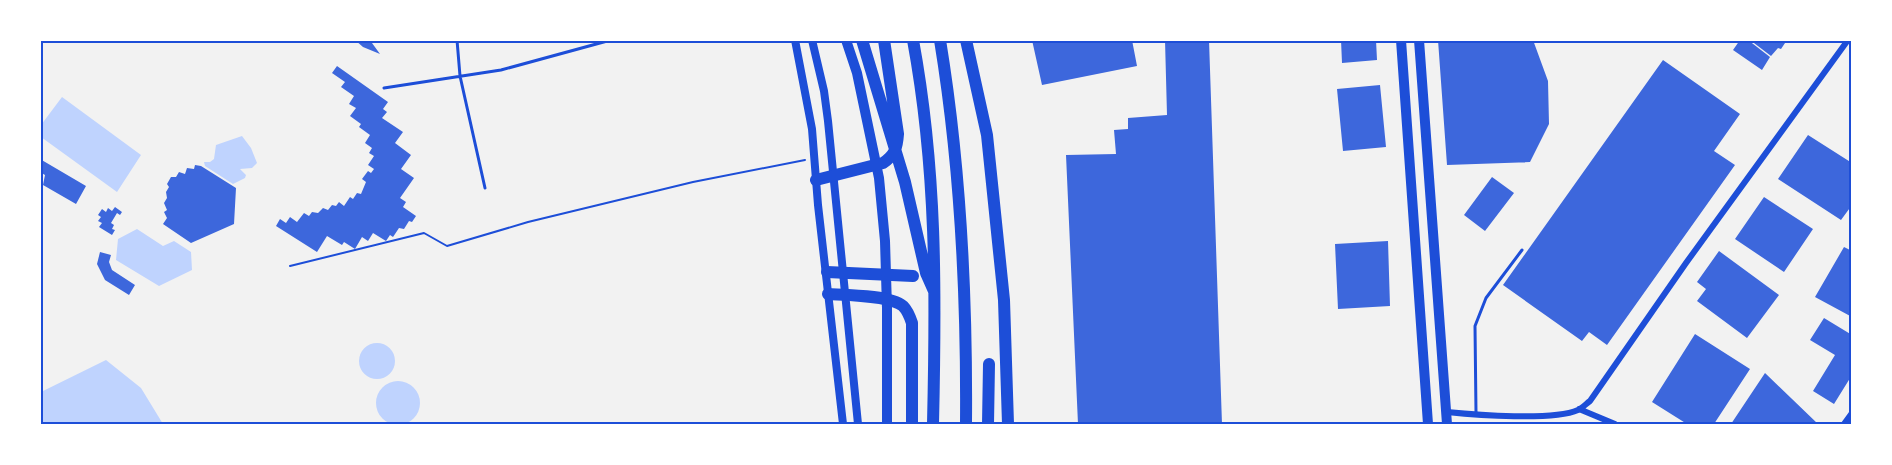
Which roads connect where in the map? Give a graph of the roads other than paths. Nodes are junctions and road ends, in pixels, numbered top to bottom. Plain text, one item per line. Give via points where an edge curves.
1 (457, 40) edge
2 (611, 40) edge
3 (795, 40) edge
4 (812, 40) edge
5 (846, 40) edge
6 (862, 40) edge
7 (884, 40) edge
8 (913, 40) edge
9 (940, 40) edge
10 (966, 40) edge
11 (1401, 40) edge
12 (1419, 40) edge
13 (1848, 40) edge
14 (460, 76) junction
15 (384, 88) dead end
16 (833, 175) junction
17 (816, 180) junction
18 (485, 188) dead end
19 (1522, 250) dead end
20 (827, 272) junction
21 (843, 272) junction
22 (913, 276) dead end
23 (828, 294) junction
24 (844, 295) junction
25 (936, 295) junction
26 (989, 364) dead end
27 (1579, 410) junction
28 (1447, 412) junction
29 (1851, 413) edge
30 (1476, 415) junction
31 (843, 424) edge
32 (858, 424) edge
33 (887, 424) edge
34 (912, 424) edge
35 (933, 424) edge
36 (966, 424) edge
37 (988, 424) edge
38 (1008, 424) edge
39 (1428, 424) edge
40 (1448, 424) edge
41 (1615, 424) edge
42 (1844, 424) edge

1 - 14 lane
2 - 14 lane via 501,70
3 - 17 street via 806,89
4 - 16 street via 824,91
5 - 33 highway via 857,73 879,178 885,241
6 - 25 highway via 905,183 926,273
7 - 16 highway via 897,148 883,163
8 - 25 highway via 931,173
9 - 36 highway via 962,224
10 - 38 highway via 987,135 1004,300
11 - 39 highway
12 - 28 highway
13 - 27 street via 1590,401
14 - 15 lane
14 - 18 lane
16 - 17 highway
16 - 21 street
17 - 20 street
19 - 30 lane via 1486,298 1475,326
20 - 21 highway
20 - 23 street
21 - 22 highway
21 - 24 street
23 - 24 highway
23 - 31 street
24 - 32 street
24 - 34 highway via 870,296 901,304 908,312 912,323
25 - 35 highway
26 - 37 highway
27 - 30 street via 1545,415
27 - 41 street
28 - 30 street
28 - 40 highway
29 - 42 street

